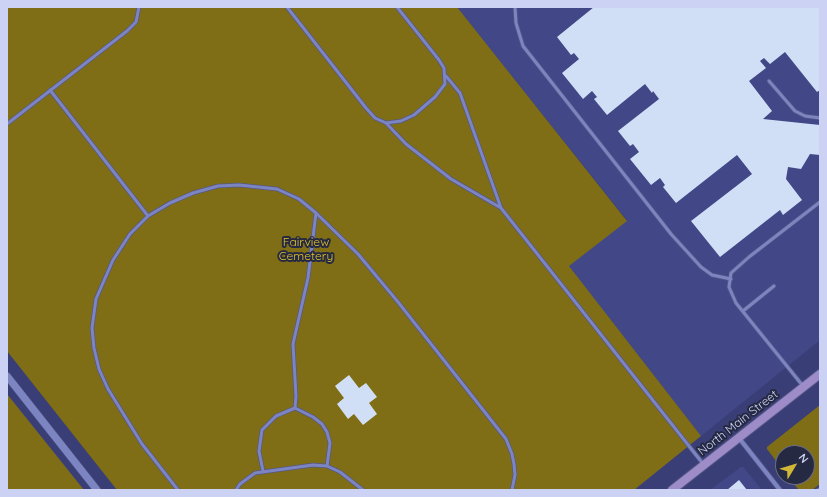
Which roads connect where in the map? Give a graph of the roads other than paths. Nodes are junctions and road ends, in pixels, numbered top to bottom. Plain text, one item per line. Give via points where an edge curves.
1 (139, 7) edge
2 (287, 7) edge
3 (397, 7) edge
4 (515, 7) edge
5 (446, 76) junction
6 (769, 81) dead end
7 (50, 90) junction
8 (820, 118) edge
9 (386, 123) junction
10 (7, 124) edge
11 (820, 202) edge
12 (501, 208) junction
13 (316, 213) junction
14 (148, 216) junction
15 (730, 279) junction
16 (774, 286) dead end
17 (742, 311) junction
18 (820, 374) edge
19 (7, 376) edge
20 (804, 387) junction
21 (295, 408) junction
22 (739, 438) junction
23 (704, 465) junction
24 (327, 466) junction
25 (263, 471) junction
26 (97, 490) edge
27 (178, 490) edge
28 (236, 490) edge
29 (363, 490) edge
30 (512, 490) edge
31 (672, 490) edge
32 (780, 490) edge

1 - 7 lane via 136,22
2 - 9 lane via 366,108 379,121
3 - 5 lane via 439,60
4 - 15 lane via 516,23 523,46 666,228 701,267 712,275
5 - 9 lane via 442,90 414,115 401,121
5 - 12 lane via 460,93
6 - 8 lane via 795,111 805,116
7 - 10 lane
7 - 14 lane
9 - 12 lane via 406,144 451,179
11 - 15 lane via 749,257 731,273
12 - 23 lane
13 - 14 lane via 285,192 266,187 239,185 218,186 193,193
13 - 21 lane via 308,278 293,344
13 - 30 lane via 358,254 506,438 514,464
14 - 27 lane via 122,245 106,273 93,312 94,348 108,389 142,444
15 - 17 lane via 729,287
16 - 17 lane
17 - 20 lane
18 - 20 main road, North Main Street
19 - 26 street
20 - 22 main road, North Main Street
21 - 24 lane via 313,416 327,432 330,443
21 - 25 lane via 276,416 262,430 259,451
22 - 23 main road, North Main Street
22 - 32 street
23 - 31 main road, North Main Street
24 - 25 lane via 313,465
24 - 29 lane via 346,476
25 - 28 lane via 247,478

